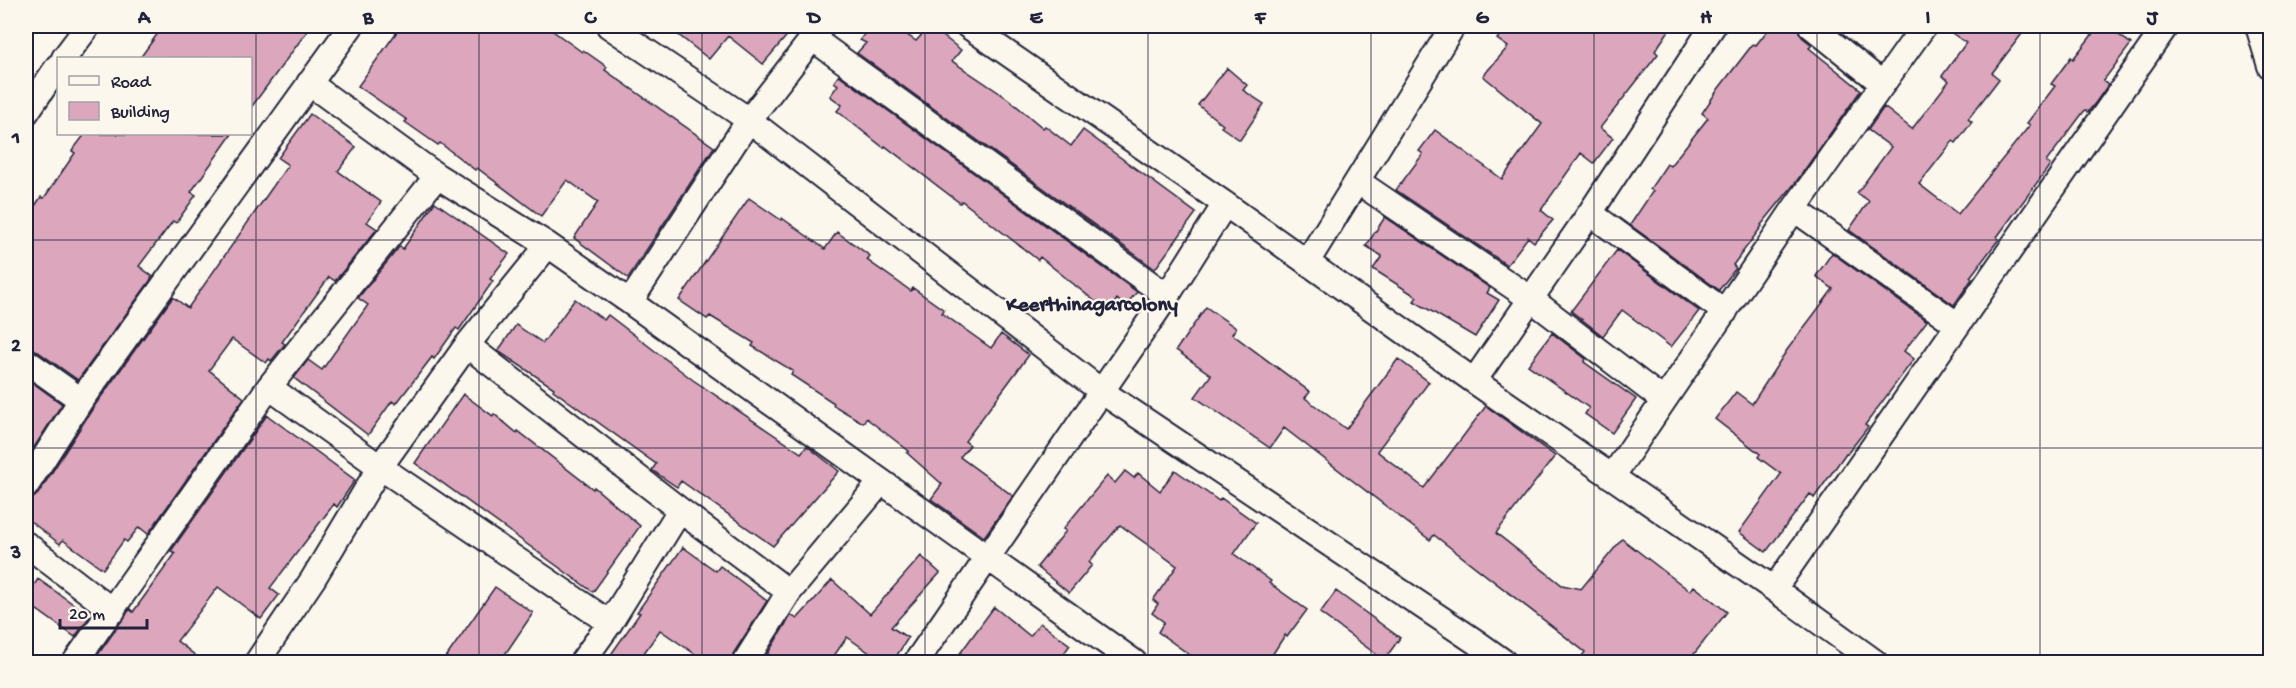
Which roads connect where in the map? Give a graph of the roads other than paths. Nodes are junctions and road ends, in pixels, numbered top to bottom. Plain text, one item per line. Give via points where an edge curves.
1 (88, 26) edge
2 (351, 26) edge
3 (609, 26) edge
4 (968, 26) edge
5 (1453, 26) edge
6 (1713, 26) edge
7 (1811, 26) edge
8 (1924, 26) edge
9 (2166, 26) edge
10 (2258, 26) edge
11 (817, 32) edge
12 (65, 57) edge
13 (2271, 66) edge
14 (57, 67) edge
15 (309, 83) junction
16 (1883, 84) junction
17 (30, 96) edge
18 (749, 120) junction
19 (437, 176) junction
20 (1357, 181) junction
21 (1225, 204) junction
22 (1794, 209) junction
23 (1590, 213) junction
24 (548, 245) junction
25 (1307, 262) junction
26 (1167, 296) junction
27 (1531, 299) junction
28 (630, 302) junction
29 (1725, 312) junction
30 (1958, 325) junction
31 (468, 345) junction
32 (26, 361) edge
33 (1474, 381) junction
34 (269, 387) junction
35 (1101, 391) junction
36 (81, 400) junction
37 (1664, 400) junction
38 (380, 467) junction
39 (1612, 477) junction
40 (880, 482) junction
41 (26, 486) edge
42 (680, 510) junction
43 (26, 544) edge
44 (987, 557) junction
45 (1774, 589) junction
46 (789, 592) junction
47 (113, 611) junction
48 (610, 623) junction
49 (75, 663) edge
50 (257, 663) edge
51 (582, 663) edge
52 (745, 663) edge
53 (916, 663) edge
54 (1134, 663) edge
55 (1504, 663) edge
56 (1875, 663) edge

1 - 12 street
2 - 15 street
3 - 18 street
4 - 21 street
5 - 20 street
6 - 23 street
7 - 16 street
8 - 16 street
9 - 30 street
10 - 13 street
11 - 18 street
11 - 26 street
14 - 17 street
15 - 19 street
15 - 36 street
16 - 22 street
18 - 28 street
18 - 35 street
19 - 24 street
19 - 34 street
20 - 25 street
20 - 27 street
21 - 25 street
21 - 26 street
22 - 29 street
22 - 30 street
23 - 27 street
23 - 29 street
24 - 28 street
24 - 31 street
25 - 33 street
26 - 35 street
27 - 33 street
27 - 37 street
28 - 40 street
29 - 37 street
30 - 45 street
31 - 38 street
31 - 42 street
32 - 36 street
33 - 39 street
34 - 38 street
34 - 47 street
35 - 44 street
35 - 55 street
36 - 41 street
37 - 39 street
38 - 48 street
38 - 50 street
39 - 45 street
40 - 44 street
40 - 46 street
42 - 46 street
42 - 48 street
43 - 47 street
44 - 53 street
44 - 54 street
45 - 56 street
46 - 52 street
47 - 49 street
48 - 51 street

